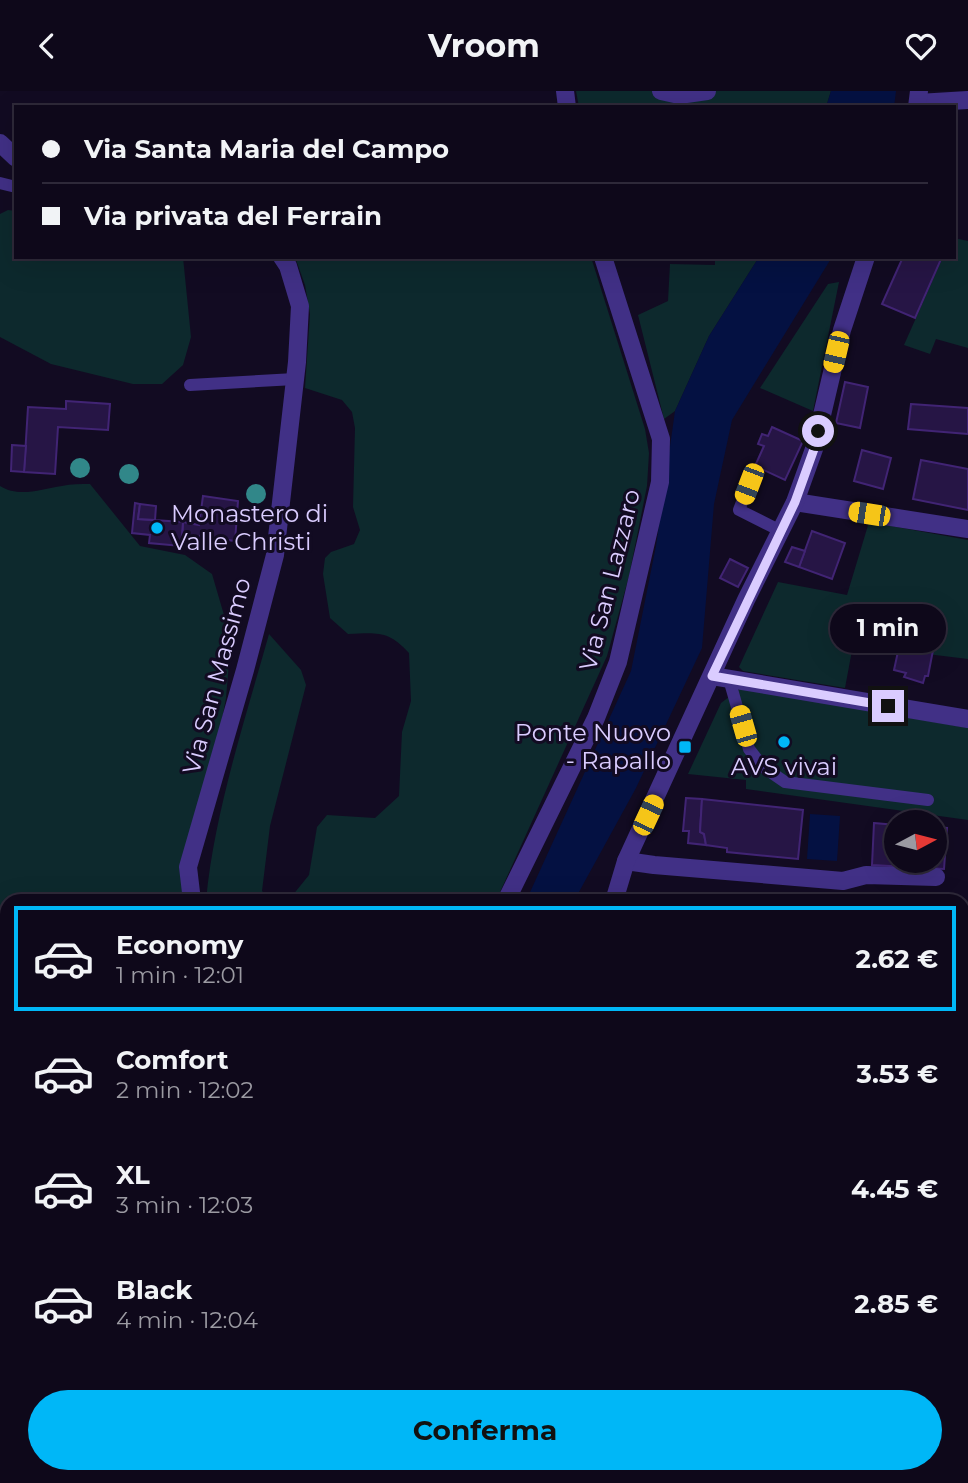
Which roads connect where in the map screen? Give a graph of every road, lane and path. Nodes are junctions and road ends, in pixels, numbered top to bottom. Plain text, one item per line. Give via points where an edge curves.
1 (661, 91) edge
2 (707, 91) edge
3 (918, 100) edge
4 (968, 100) edge
5 (283, 259) edge
6 (604, 259) edge
7 (865, 259) edge
8 (295, 379) junction
9 (190, 385) dead end
10 (749, 484) dead end
11 (795, 502) junction
12 (968, 530) edge
13 (781, 531) junction
14 (720, 678) junction
15 (968, 719) edge
16 (928, 800) dead end
17 (626, 861) junction
18 (936, 877) dead end
19 (191, 894) edge
20 (509, 894) edge
21 (616, 894) edge

1 - 2 street via 679,95
3 - 4 street
5 - 8 street, Via San Massimo via 300,306
6 - 20 street, Via San Lazzaro via 661,439 660,482 618,662 596,718
7 - 11 street via 842,330 814,449
8 - 9 lane
8 - 19 street, Via San Massimo via 275,555 188,867
10 - 13 lane via 739,510
11 - 12 street
11 - 13 street
13 - 14 street
14 - 15 street
14 - 16 lane via 749,749 763,767 785,782
14 - 17 street
17 - 18 street via 843,881 866,875
17 - 21 street

